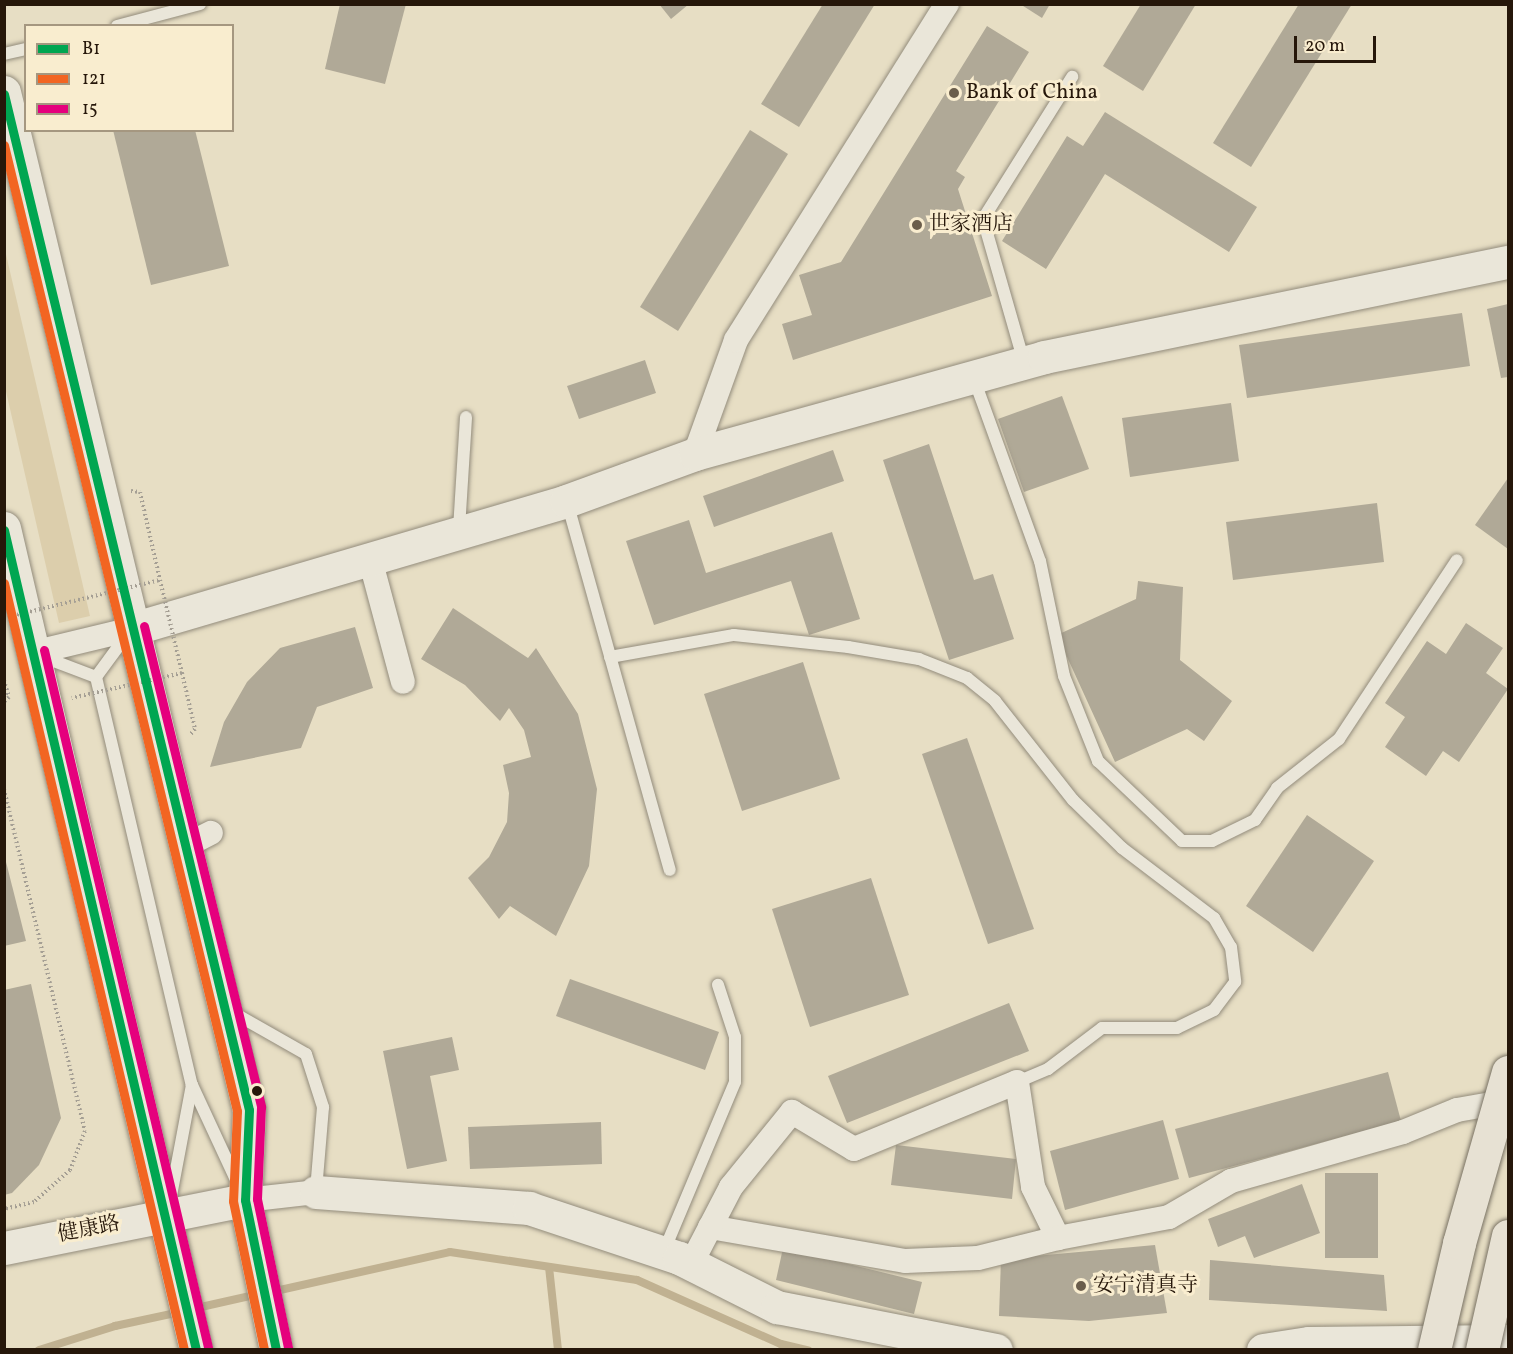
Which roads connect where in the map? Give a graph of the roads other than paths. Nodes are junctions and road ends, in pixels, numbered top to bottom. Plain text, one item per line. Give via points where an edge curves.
1 (200, 4) edge
2 (947, 4) edge
3 (125, 24) edge
4 (24, 49) edge
5 (4, 54) edge
6 (1072, 77) dead end
7 (4, 92) edge
8 (1509, 262) edge
9 (1024, 363) junction
10 (973, 377) junction
11 (466, 417) dead end
12 (695, 454) junction
13 (566, 501) junction
14 (4, 528) edge
15 (459, 533) junction
16 (370, 559) junction
17 (1457, 560) dead end
18 (132, 629) junction
19 (32, 653) junction
20 (610, 657) junction
21 (96, 677) junction
22 (403, 682) dead end
23 (670, 870) dead end
24 (718, 985) dead end
25 (224, 1008) junction
26 (1509, 1072) edge
27 (1017, 1082) junction
28 (192, 1085) junction
29 (1509, 1101) edge
30 (316, 1192) junction
31 (245, 1200) junction
32 (167, 1215) junction
33 (710, 1227) junction
34 (1509, 1236) edge
35 (1058, 1238) junction
36 (4, 1248) edge
37 (677, 1258) junction
38 (1509, 1341) edge
39 (275, 1344) edge
40 (196, 1350) edge
41 (996, 1350) edge
42 (1263, 1350) edge
43 (1434, 1350) edge
44 (1482, 1350) edge

1 - 3 lane
2 - 12 street via 736,340
4 - 5 lane
6 - 9 lane via 983,219
7 - 18 main road
8 - 9 main road
9 - 10 main road
10 - 12 main road
10 - 17 lane via 1040,561 1064,676 1098,761 1182,841 1212,842 1255,820 1277,788 1339,739
11 - 15 lane
12 - 13 main road
13 - 15 main road
13 - 20 lane
14 - 19 main road
15 - 16 main road
16 - 18 main road
16 - 22 street
18 - 19 street
18 - 21 lane
18 - 25 main road via 198,839
19 - 21 lane
19 - 32 main road
20 - 23 lane
20 - 27 lane via 734,635 919,659 967,678 995,701 1073,800 1114,840 1214,918 1232,947 1235,982 1214,1010 1177,1028 1102,1028 1048,1069
21 - 28 lane
24 - 37 lane via 735,1037 735,1082
25 - 30 lane via 306,1054 323,1107
25 - 31 main road via 249,1110
26 - 43 highway, bridge via 1459,1243
27 - 33 street via 854,1149 792,1112 731,1187
27 - 35 street via 1033,1187
28 - 31 lane
28 - 32 lane
29 - 35 street via 1457,1110 1403,1132 1232,1181 1169,1217
30 - 31 street
30 - 37 main road via 529,1208
31 - 32 main road, 健康路
31 - 39 main road
32 - 36 main road, 健康路
32 - 40 main road
33 - 35 street via 905,1261 978,1258
33 - 37 street
34 - 44 highway, bridge
37 - 41 main road via 777,1307
38 - 42 main road via 1309,1343

